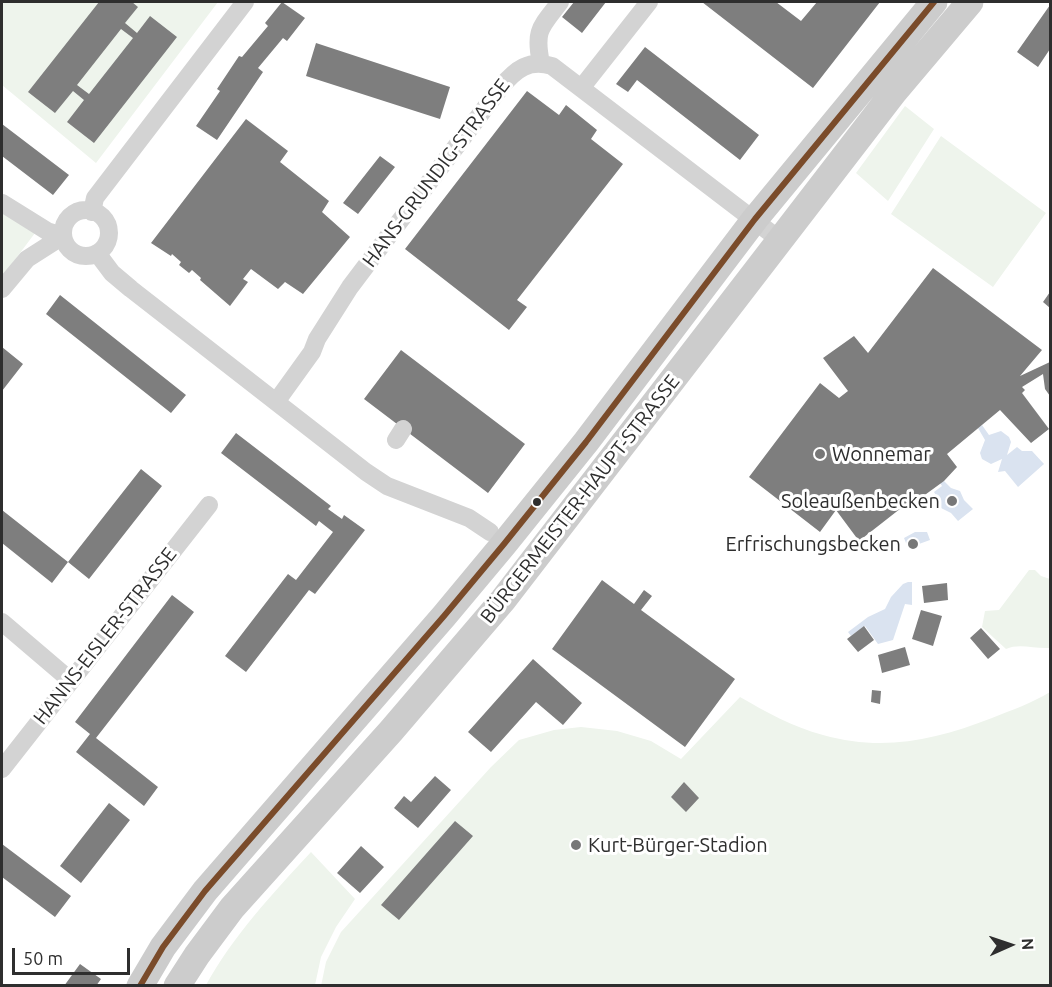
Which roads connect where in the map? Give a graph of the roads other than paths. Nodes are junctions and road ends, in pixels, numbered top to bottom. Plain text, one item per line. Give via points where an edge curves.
1 (245, 2) edge
2 (560, 2) edge
3 (649, 2) edge
4 (934, 2) edge
5 (970, 2) edge
6 (541, 63) junction
7 (582, 87) junction
8 (2, 203) edge
9 (92, 212) junction
10 (754, 219) junction
11 (63, 236) junction
12 (780, 240) junction
13 (107, 248) junction
14 (2, 289) edge
15 (276, 402) junction
16 (209, 505) dead end
17 (490, 532) dead end
18 (2, 622) edge
19 (70, 680) junction
20 (2, 769) edge
21 (140, 986) edge
22 (177, 986) edge

1 - 9 street via 95,198
2 - 6 street via 537,35
3 - 7 street
4 - 10 street, BÜRGERMEISTER-HAUPT-STRASSE
5 - 12 street, BÜRGERMEISTER-HAUPT-STRASSE via 894,92
6 - 7 street
6 - 15 street, HANS-GRUNDIG-STRASSE via 525,64 511,74 350,287 312,352
7 - 10 street
8 - 11 street via 47,231
9 - 11 street via 71,216
9 - 13 street via 104,219 107,226
10 - 12 street
10 - 21 street, BÜRGERMEISTER-HAUPT-STRASSE via 512,534 205,891 163,947
11 - 13 street via 68,248 78,255 91,256
11 - 14 street via 27,259
12 - 22 street, BÜRGERMEISTER-HAUPT-STRASSE via 503,600 232,908
13 - 15 street via 118,279
15 - 17 street via 387,486 469,518
16 - 19 street, HANNS-EISLER-STRASSE
18 - 19 street
19 - 20 street, HANNS-EISLER-STRASSE

